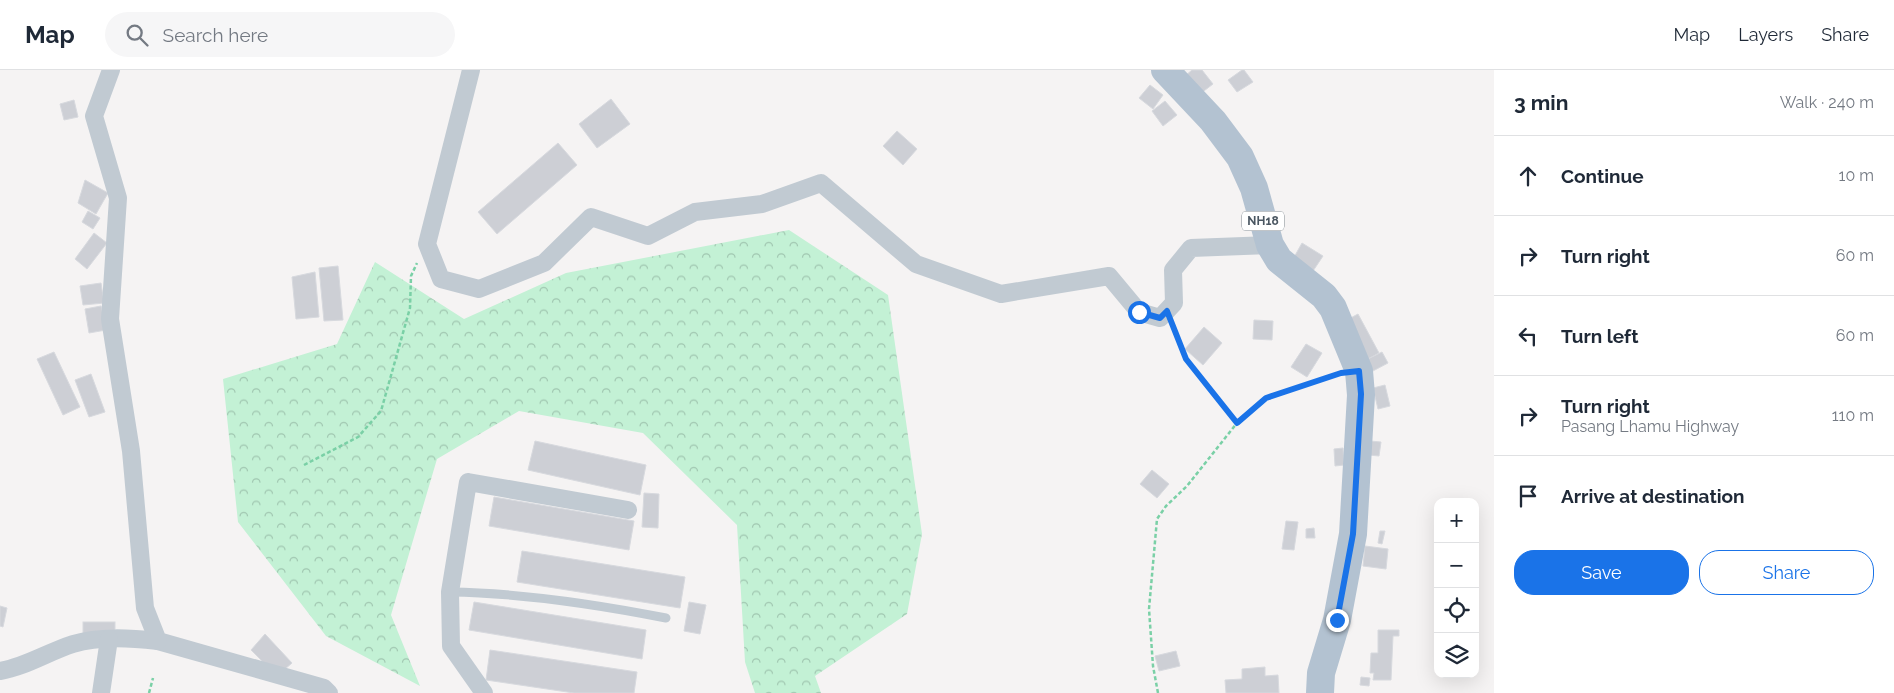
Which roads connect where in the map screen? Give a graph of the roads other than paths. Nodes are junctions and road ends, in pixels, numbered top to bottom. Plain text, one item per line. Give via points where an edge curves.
1 (111, 70) edge
2 (471, 70) edge
3 (1165, 70) edge
4 (1270, 245) junction
5 (628, 510) dead end
6 (450, 592) junction
7 (666, 618) dead end
8 (109, 639) junction
9 (158, 641) junction
10 (0, 671) edge
11 (102, 693) edge
12 (329, 693) edge
13 (484, 693) edge
14 (1320, 693) edge

1 - 9 street via 94,116 118,198 110,319 131,451 145,608
2 - 4 street via 427,244 441,279 479,289 544,263 591,217 648,236 695,212 762,204 821,183 916,264 1001,294 1109,276 1139,312 1160,318 1174,303 1173,270 1190,248
3 - 4 main road, NH18 via 1214,121 1240,157 1254,188
4 - 14 main road, NH18 via 1279,260 1324,296 1333,308 1359,371 1361,394 1353,534 1337,620 1321,673
5 - 6 street via 468,482
6 - 7 lane via 493,592
6 - 13 street via 451,646
8 - 9 street
8 - 10 street via 74,644
8 - 11 street
9 - 12 street via 324,688

